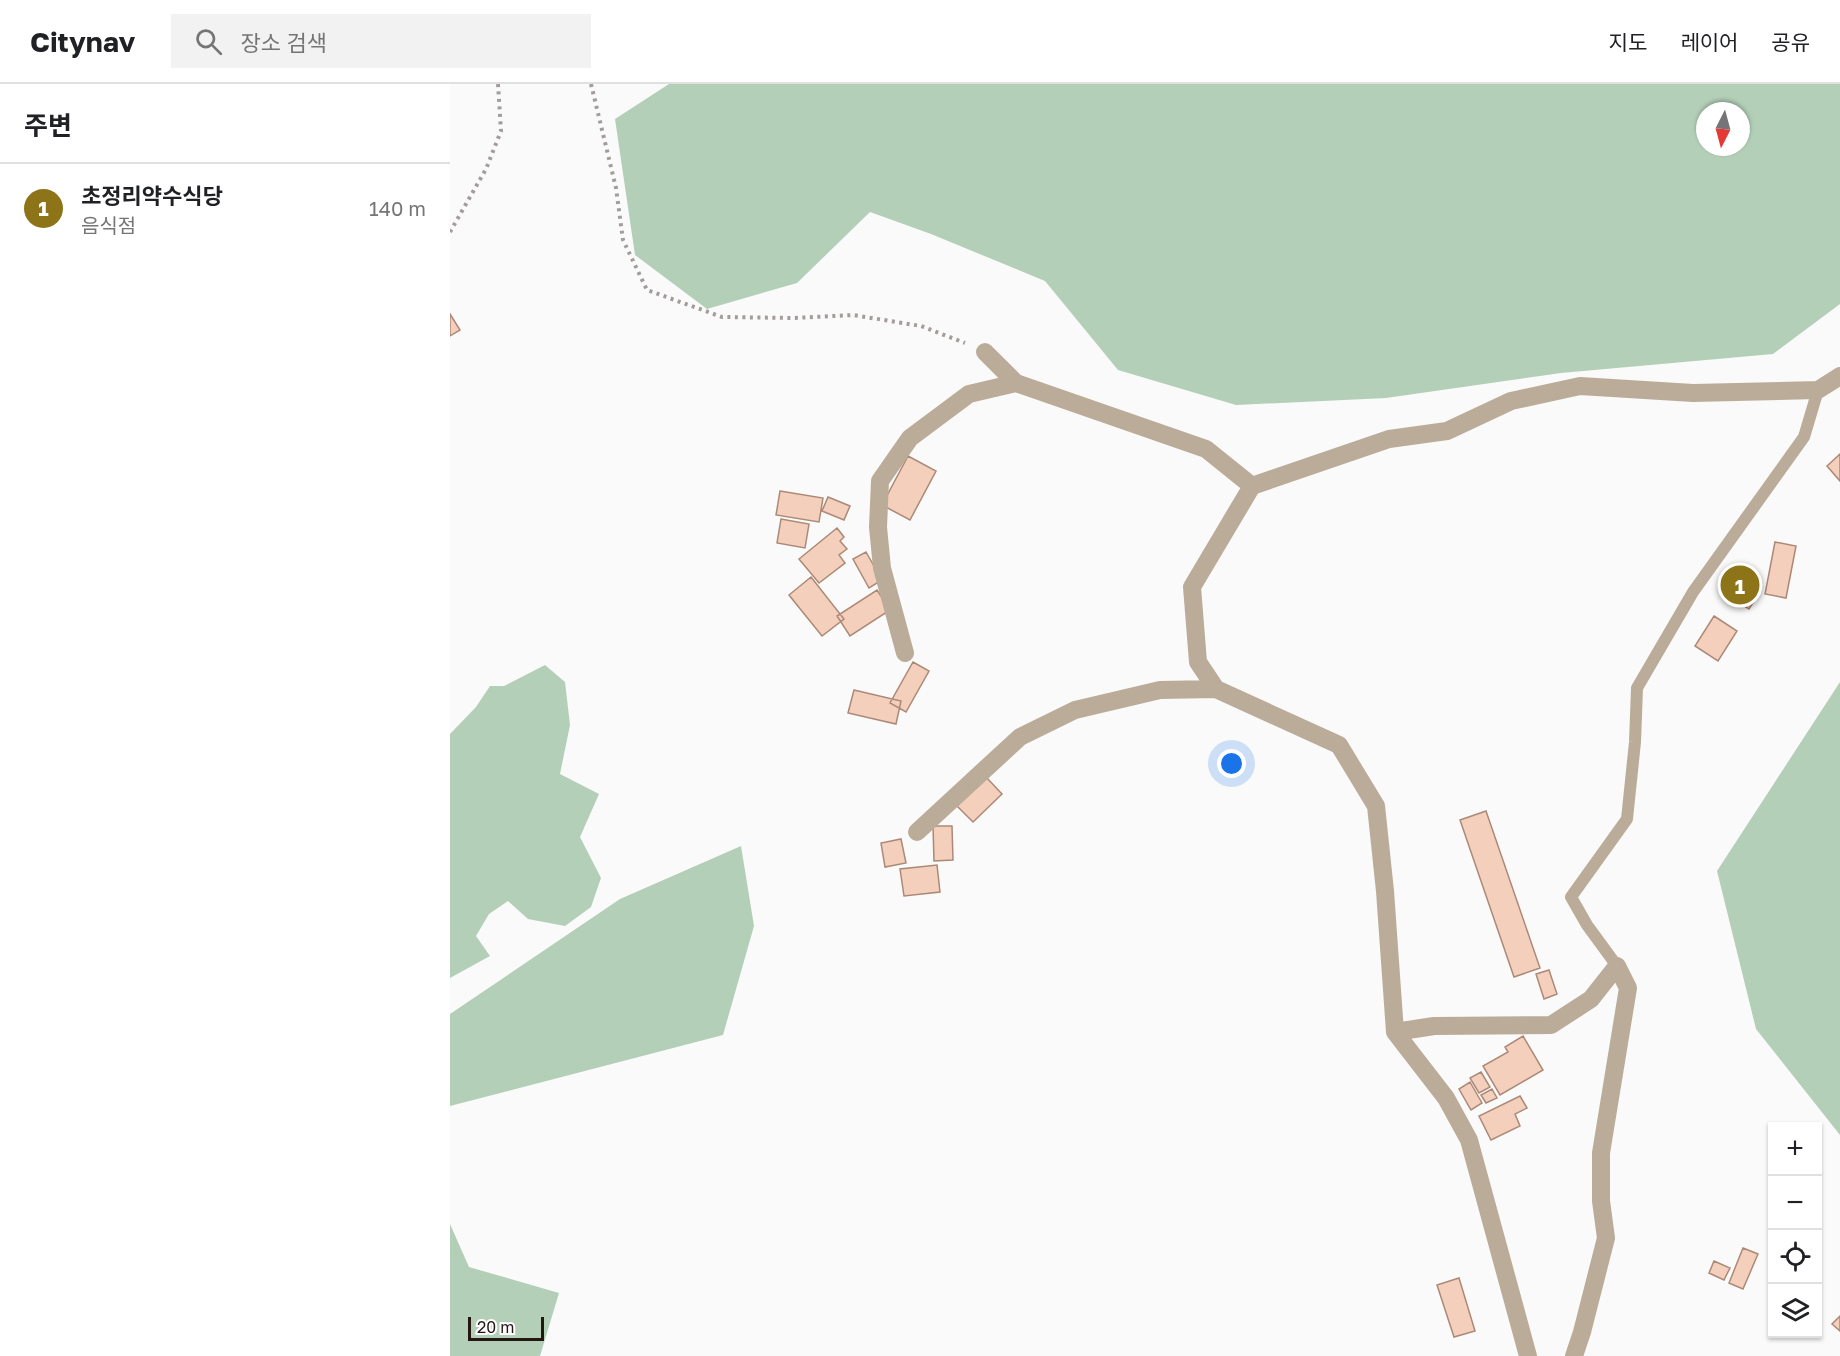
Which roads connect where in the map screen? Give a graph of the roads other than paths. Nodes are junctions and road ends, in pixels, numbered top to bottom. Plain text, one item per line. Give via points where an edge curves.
1 (985, 352) road end
2 (1840, 376) edge
3 (1016, 384) junction
4 (1818, 390) junction
5 (1252, 486) junction
6 (905, 653) dead end
7 (1216, 689) junction
8 (917, 832) dead end
9 (1617, 966) junction
10 (1395, 1032) junction
11 (1528, 1356) edge
12 (1574, 1356) edge

1 - 3 street
2 - 4 street
3 - 5 street via 1206,449
3 - 6 street via 969,394 910,438 880,481 878,527 882,568
4 - 5 street via 1693,393 1580,386 1511,401 1447,430 1389,439
4 - 9 lane via 1804,437 1693,592 1637,688 1627,819 1571,897
5 - 7 street via 1192,586 1198,662
7 - 8 street via 1160,690 1075,710 1020,737
7 - 10 street via 1339,745 1376,806
9 - 10 street via 1591,999 1551,1025 1434,1026
9 - 12 street via 1628,988 1601,1153 1606,1238
10 - 11 street via 1446,1098 1469,1140

